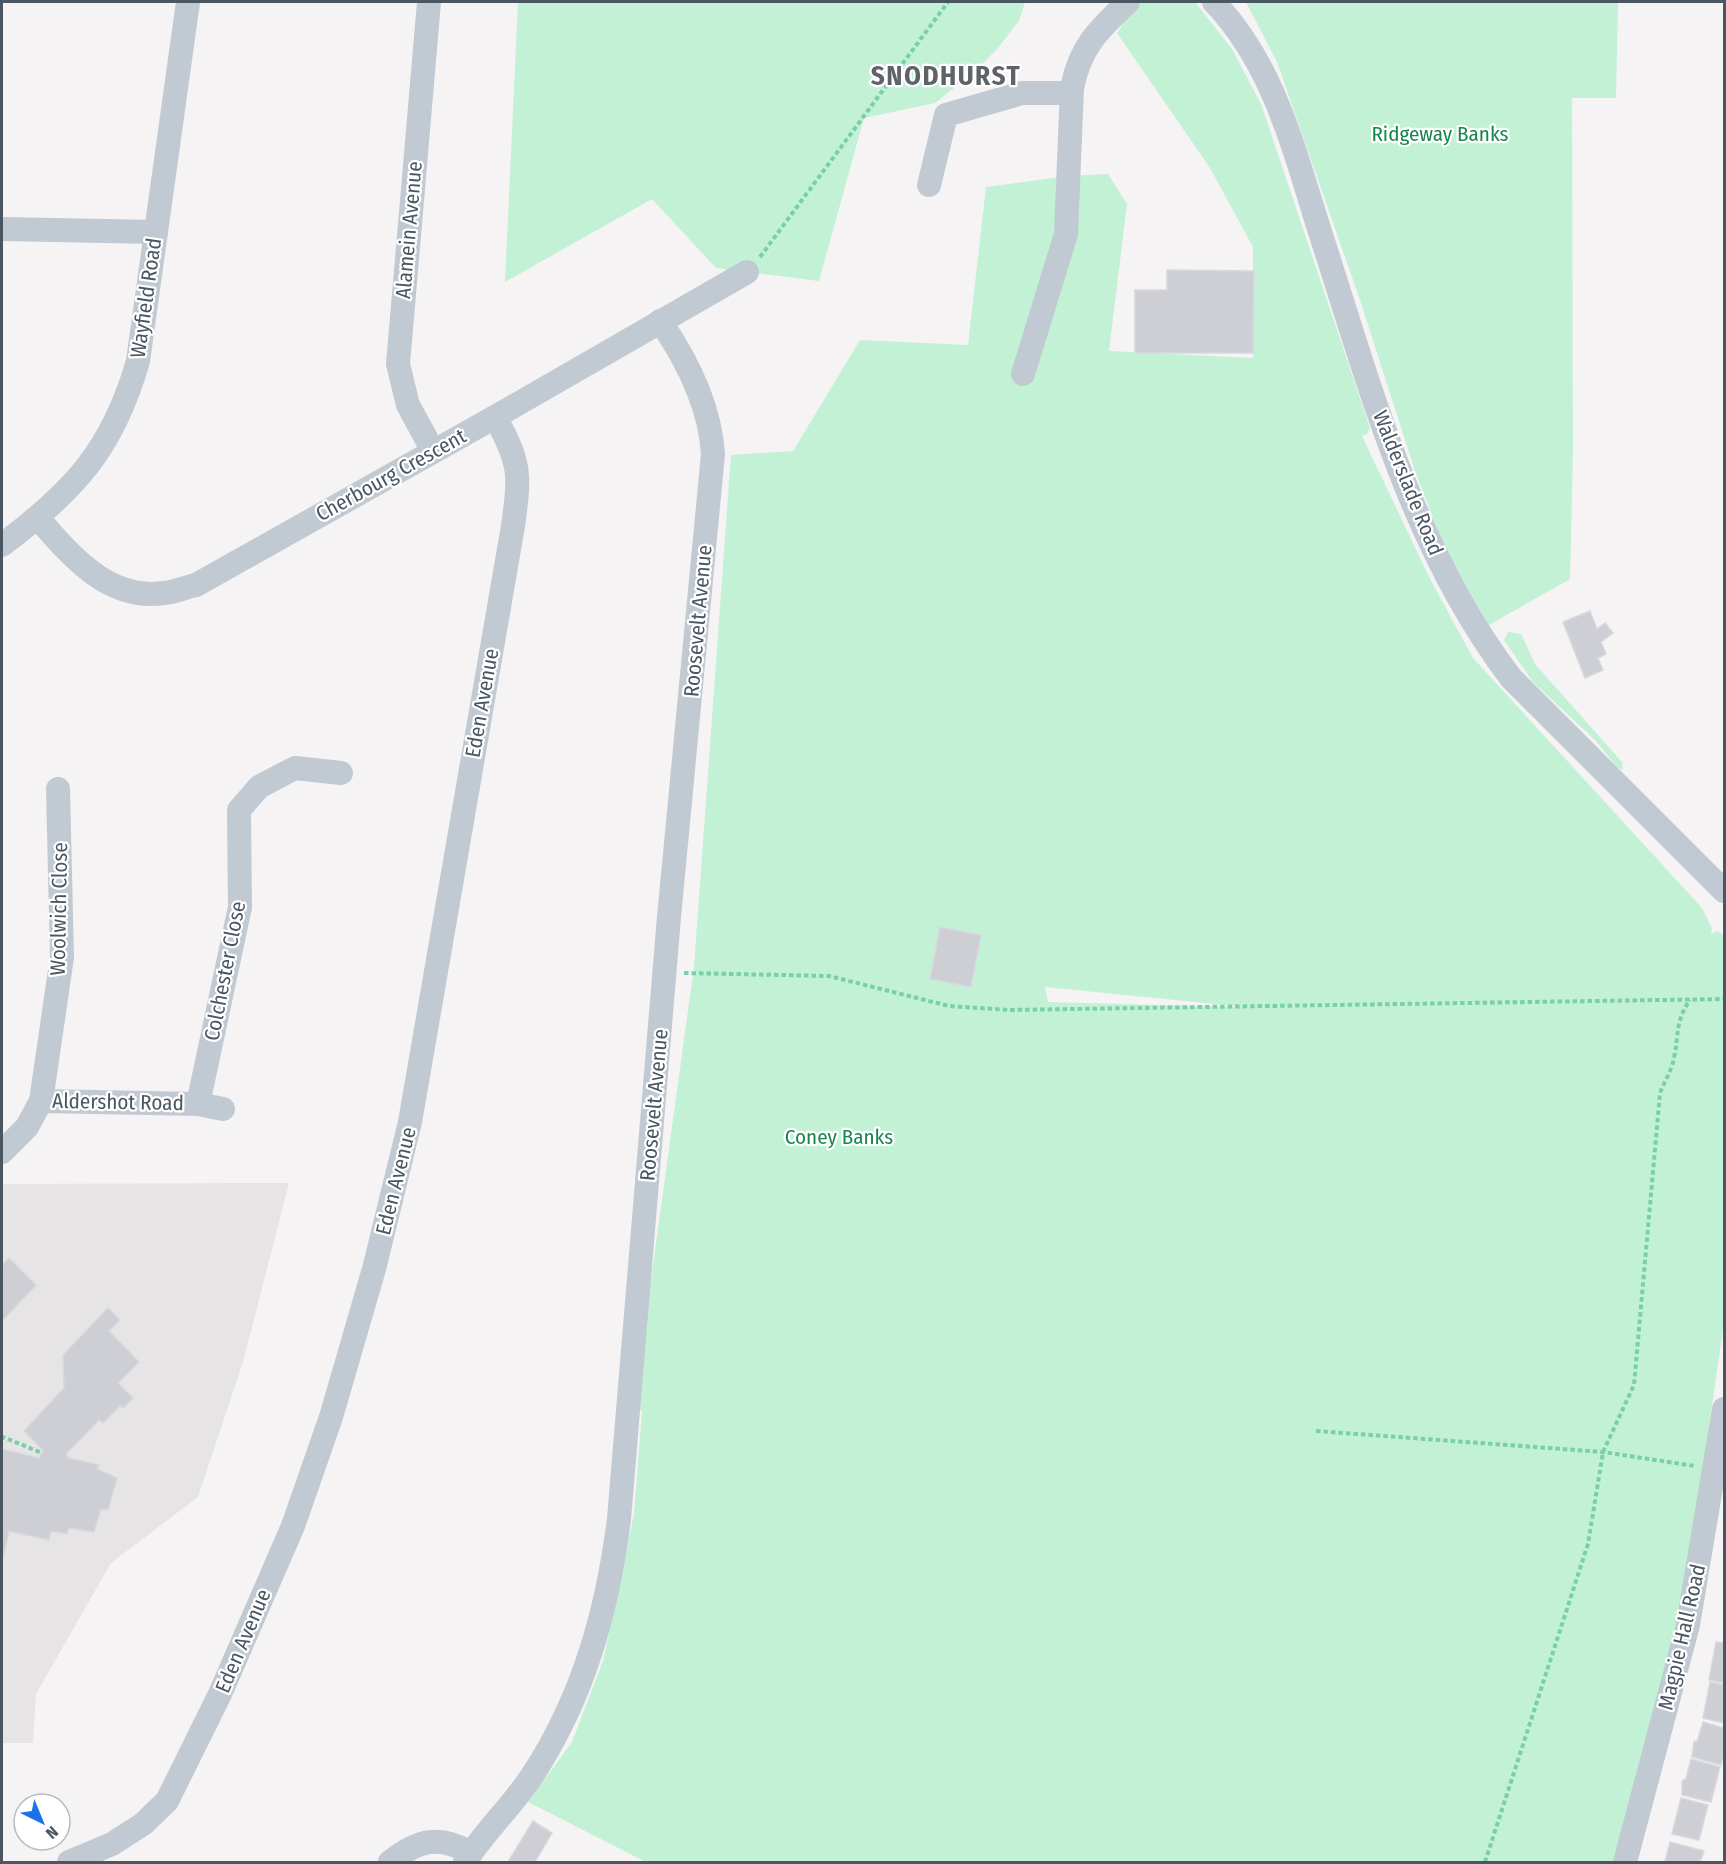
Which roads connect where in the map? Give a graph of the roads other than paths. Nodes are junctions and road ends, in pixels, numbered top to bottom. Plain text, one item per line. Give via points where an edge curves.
1 (188, 2) edge
2 (429, 2) edge
3 (1128, 2) edge
4 (1214, 2) edge
5 (1071, 93) junction
6 (929, 185) dead end
7 (2, 229) edge
8 (156, 232) junction
9 (747, 272) road end
10 (660, 321) junction
11 (1023, 374) dead end
12 (495, 417) junction
13 (433, 451) junction
14 (38, 518) junction
15 (2, 545) edge
16 (341, 773) dead end
17 (58, 789) dead end
18 (1725, 891) edge
19 (41, 1101) junction
20 (198, 1104) junction
21 (224, 1109) dead end
22 (2, 1152) edge
23 (1725, 1409) edge
24 (1718, 1497) edge
25 (115, 1853) edge
26 (468, 1858) edge
27 (69, 1863) edge
28 (390, 1863) edge
29 (1626, 1863) edge

1 - 8 street, Wayfield Road
2 - 13 street, Alamein Avenue via 398,364 408,405
3 - 5 street via 1081,54
4 - 18 street, Walderslade Road via 1241,31 1275,95 1401,474 1457,597 1511,678
5 - 6 street via 1022,93 945,115
5 - 11 street via 1066,234
7 - 8 street
8 - 14 street, Wayfield Road via 138,361 125,403 95,458
9 - 10 street, Cherbourg Crescent
10 - 12 street, Cherbourg Crescent
10 - 26 street, Roosevelt Avenue via 680,352 698,393 708,421 713,454 619,1519 598,1635 578,1689 526,1784
12 - 13 street, Cherbourg Crescent
12 - 25 street, Eden Avenue via 518,466 513,526 410,1122 374,1269 331,1417 292,1526 220,1694 167,1801
13 - 14 street, Cherbourg Crescent via 196,585 165,593 140,593 99,578 81,566
14 - 15 street, Wayfield Road
16 - 20 street, Colchester Close via 295,768 259,787 240,810 240,907
17 - 19 street, Woolwich Close via 62,957
19 - 20 street, Aldershot Road
19 - 22 street, Aldershot Road via 27,1127
20 - 21 street, Aldershot Road
23 - 24 street, Magpie Hall Road via 1715,1472
24 - 29 street, Magpie Hall Road
25 - 27 street, Eden Avenue
26 - 28 street via 451,1841 421,1843

